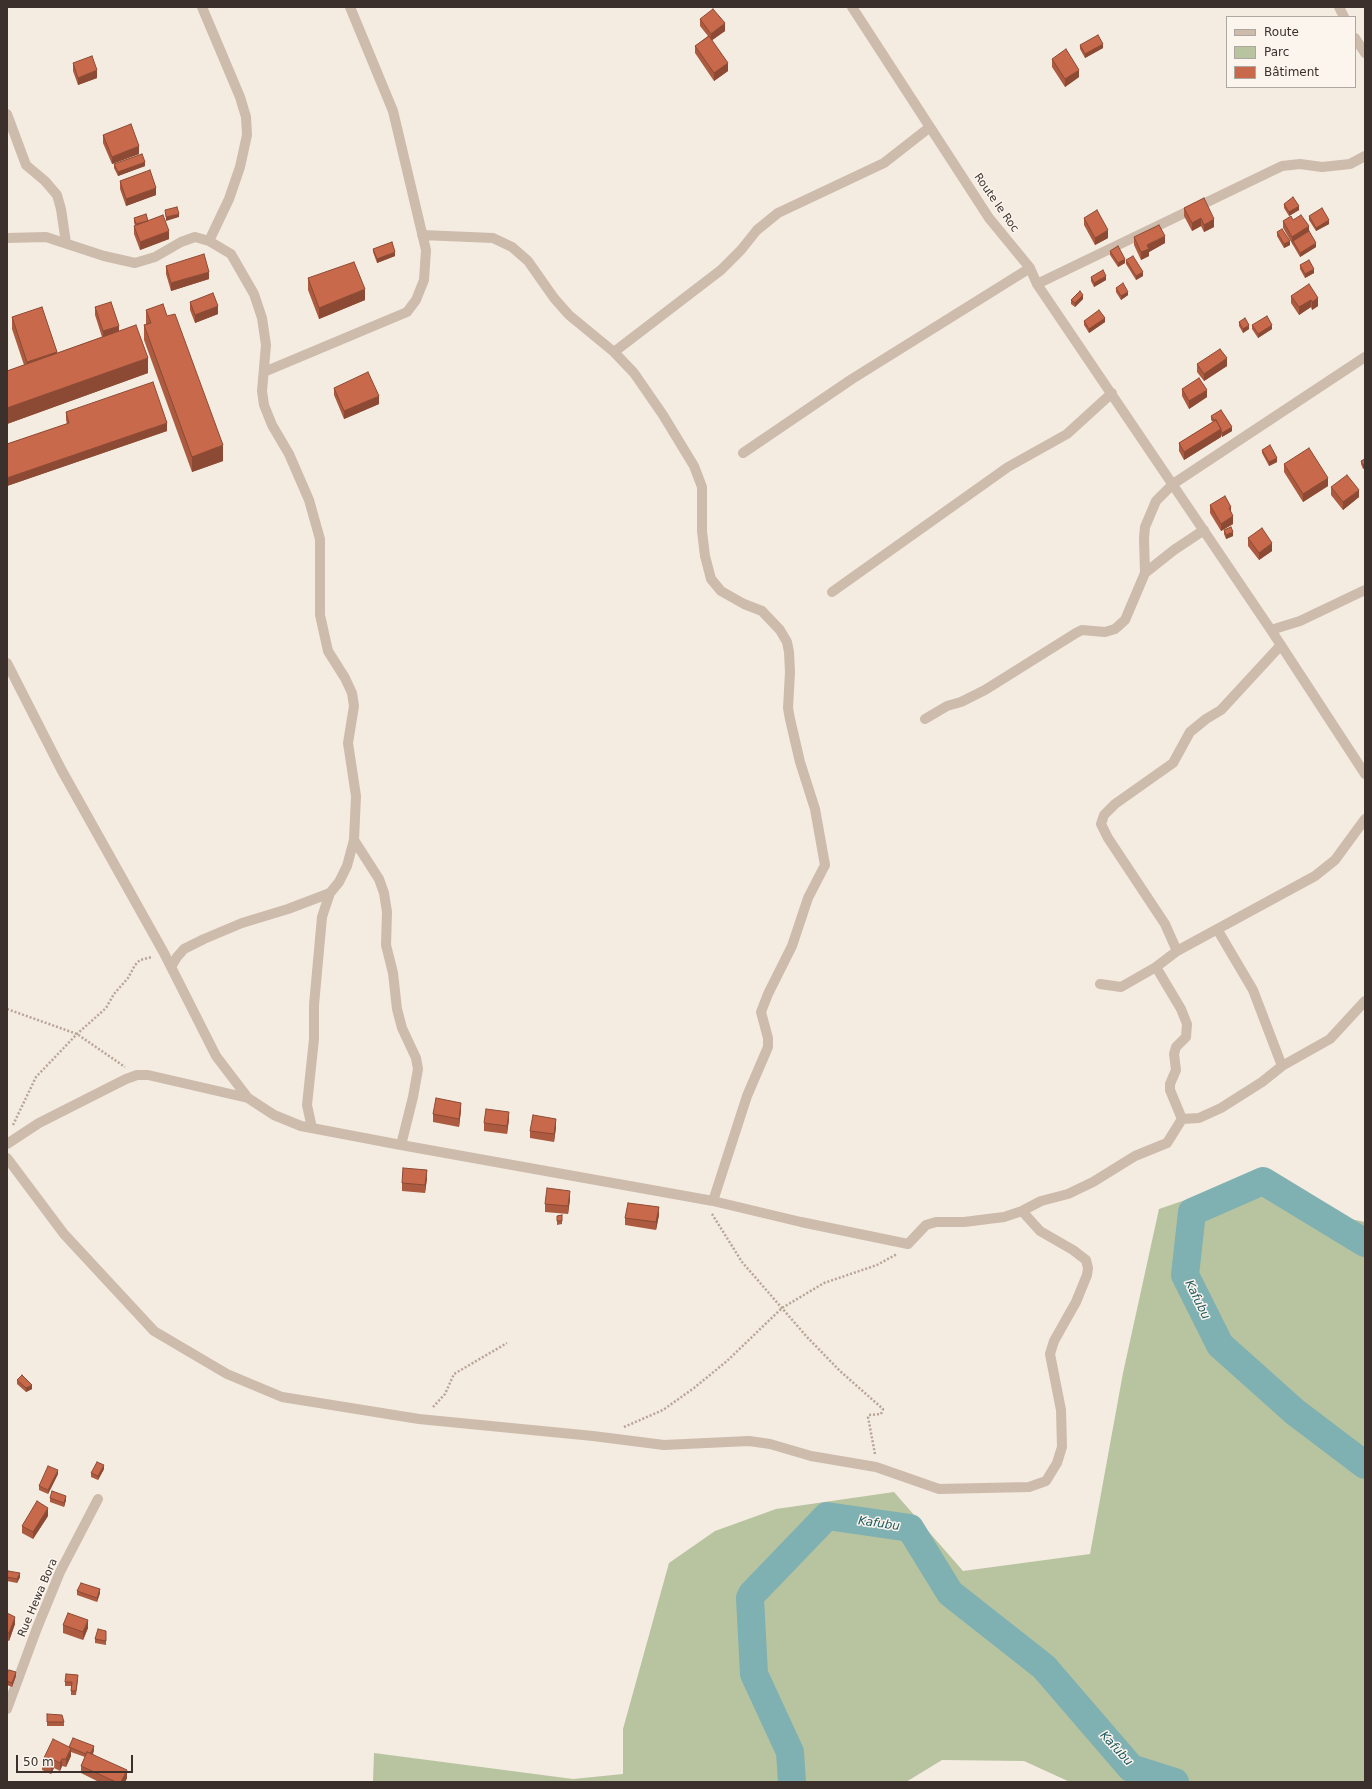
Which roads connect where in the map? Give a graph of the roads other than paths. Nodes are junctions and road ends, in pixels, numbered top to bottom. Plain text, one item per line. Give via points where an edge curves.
1 (202, 7) edge
2 (350, 7) edge
3 (852, 7) edge
4 (1339, 7) edge
5 (1344, 16) edge
6 (1356, 40) edge
7 (1365, 54) edge
8 (7, 114) edge
9 (930, 127) junction
10 (1365, 156) edge
11 (422, 235) junction
12 (7, 238) edge
13 (209, 241) junction
14 (66, 243) junction
15 (1030, 268) junction
16 (1037, 284) junction
17 (614, 352) junction
18 (1365, 357) edge
19 (264, 372) junction
20 (1112, 393) junction
21 (743, 453) dead end
22 (1173, 484) junction
23 (1204, 530) junction
24 (1145, 573) junction
25 (1365, 590) edge
26 (832, 592) dead end
27 (1271, 630) junction
28 (1281, 645) junction
29 (7, 663) edge
30 (925, 719) dead end
31 (1365, 774) edge
32 (1365, 819) edge
33 (354, 840) junction
34 (330, 894) junction
35 (1217, 929) junction
36 (1178, 951) junction
37 (171, 967) junction
38 (1156, 967) junction
39 (1100, 984) dead end
40 (1365, 1001) edge
41 (1282, 1066) junction
42 (248, 1098) junction
43 (1182, 1119) junction
44 (312, 1128) junction
45 (7, 1144) edge
46 (401, 1145) junction
47 (7, 1158) edge
48 (713, 1201) junction
49 (1022, 1211) junction
50 (98, 1499) dead end
51 (7, 1709) edge

1 - 13 street via 240,97 246,117 247,135 240,168 229,199
2 - 11 street via 393,111
3 - 9 street, Route le Roc
4 - 5 street
6 - 7 street
8 - 14 street via 26,165 46,181 57,195
9 - 15 street, Route le Roc via 989,218
9 - 17 street via 884,163 778,213 757,230 721,270
10 - 16 street via 1350,164 1322,167 1300,164 1282,166
11 - 17 street via 493,238 512,247 528,261 569,316
11 - 19 street via 426,250 424,280 416,300 407,312
12 - 14 street via 46,237
13 - 14 street via 195,237 155,257 135,263
13 - 19 street via 231,254 254,294 262,318 266,345
15 - 16 street, Route le Roc
15 - 21 street via 852,379
16 - 20 street, Route le Roc
17 - 48 street via 634,373 694,466 702,487 702,531 711,579 721,591 762,611 780,630 787,642 790,652 788,708 800,762 815,809 825,865 808,898 792,946 761,1012 768,1047 747,1096
18 - 22 street
19 - 33 street via 264,405 309,500 320,539 320,615 328,651 352,693 354,706 348,743 356,796
20 - 22 street, Route le Roc
20 - 26 street via 1067,434 1003,471
22 - 23 street, Route le Roc
22 - 24 street via 1156,501 1145,527
23 - 24 street
23 - 27 street, Route le Roc
24 - 30 street via 1125,620 1115,629 1105,632 1082,630 985,690 947,706
25 - 27 street via 1300,620
27 - 28 street, Route le Roc
28 - 31 street, Route le Roc
28 - 36 street via 1221,710 1190,732 1173,763 1104,814 1101,824 1108,838 1165,924
29 - 37 street via 65,776
32 - 35 street via 1335,860 1314,876
33 - 34 street via 347,866
33 - 46 street via 379,879 384,892 387,912 386,945 393,973 397,1009 418,1069
34 - 37 street via 242,923 204,939 184,949
34 - 44 street via 322,916 314,1005 314,1040 307,1106
35 - 36 street
35 - 41 street via 1253,990
36 - 38 street
37 - 42 street via 216,1056
38 - 39 street via 1121,987
38 - 43 street via 1182,1009 1187,1024 1186,1037 1174,1054 1176,1070 1170,1084
40 - 41 street via 1330,1039
41 - 43 street via 1221,1108 1199,1118
42 - 44 street via 274,1115
42 - 45 street via 148,1075 137,1075 39,1123
43 - 49 street via 1167,1143 1135,1156 1068,1194 1041,1201
44 - 46 street
46 - 48 street
47 - 49 street via 64,1234 154,1331 227,1374 282,1397 419,1419 664,1445 749,1441 770,1444 811,1456 876,1466 939,1489 1029,1487 1046,1481 1057,1463 1062,1447 1060,1410 1050,1354 1054,1340 1076,1302 1088,1268 1086,1260 1040,1231
48 - 49 street via 908,1244 926,1225 936,1222 964,1222
50 - 51 street, Rue Hewa Bora via 60,1572

